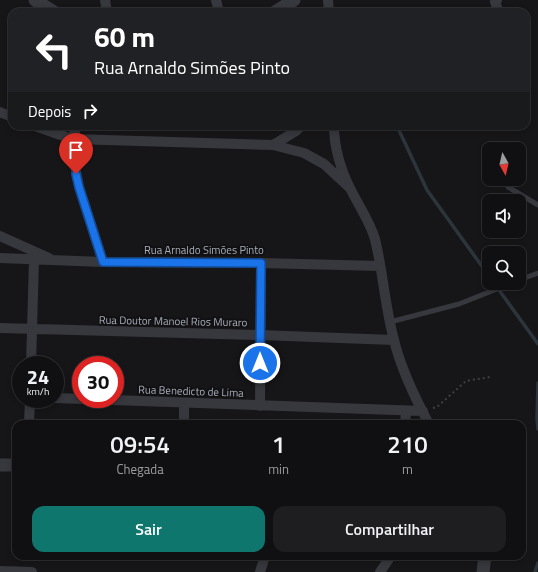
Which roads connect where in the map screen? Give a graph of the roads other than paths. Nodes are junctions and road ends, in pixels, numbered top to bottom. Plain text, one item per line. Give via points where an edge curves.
1 (35, 0) edge
2 (294, 0) edge
3 (48, 8) edge
4 (281, 8) edge
5 (46, 130) edge
6 (75, 130) edge
7 (298, 130) edge
8 (334, 130) edge
9 (72, 139) junction
10 (273, 145) junction
11 (508, 187) dead end
12 (350, 188) junction
13 (538, 205) edge
14 (0, 236) edge
15 (0, 258) edge
16 (34, 259) junction
17 (53, 260) junction
18 (103, 262) junction
19 (261, 263) junction
20 (380, 266) junction
21 (538, 273) edge
22 (526, 277) edge
23 (494, 290) edge
24 (390, 322) junction
25 (0, 328) edge
26 (32, 329) junction
27 (260, 335) junction
28 (394, 340) junction
29 (31, 356) edge
30 (64, 398) edge
31 (184, 403) junction
32 (260, 406) junction
33 (30, 408) edge
34 (406, 411) junction
35 (423, 411) junction
36 (29, 420) edge
37 (184, 420) edge
38 (405, 420) edge
39 (427, 420) edge
40 (0, 465) edge
41 (12, 465) edge
42 (264, 560) edge
43 (388, 560) edge
44 (484, 560) edge
45 (0, 571) edge
46 (32, 572) edge
47 (260, 572) edge
48 (380, 572) edge
49 (483, 572) edge

1 - 3 street
2 - 4 street
5 - 9 street
6 - 9 street
7 - 10 street
8 - 12 street via 337,150
9 - 10 street
9 - 18 street via 79,187
10 - 12 street via 304,153 324,164
11 - 13 lane
12 - 20 street via 375,238
14 - 17 street, Rua Arnaldo Simões Pinto
15 - 16 street, Rua Arnaldo Simões Pinto
16 - 17 street, Rua Arnaldo Simões Pinto
16 - 26 street
17 - 18 street, Rua Arnaldo Simões Pinto
18 - 19 street, Rua Arnaldo Simões Pinto
19 - 20 street, Rua Arnaldo Simões Pinto
19 - 27 street
20 - 24 street
21 - 22 lane
23 - 24 lane via 459,304
24 - 28 street
25 - 26 street, Rua Doutor Manoel Rios Muraro
26 - 27 street, Rua Doutor Manoel Rios Muraro
26 - 29 street
27 - 28 street, Rua Doutor Manoel Rios Muraro
27 - 32 street
28 - 35 street via 405,374
30 - 31 street, Rua Benedicto de Lima
31 - 32 street, Rua Benedicto de Lima
31 - 37 street
32 - 34 street, Rua Benedicto de Lima
33 - 36 street
34 - 35 street, Rua Benedicto de Lima
34 - 38 street
35 - 39 street
40 - 41 street
42 - 47 street
43 - 48 street
44 - 49 street
45 - 46 street

